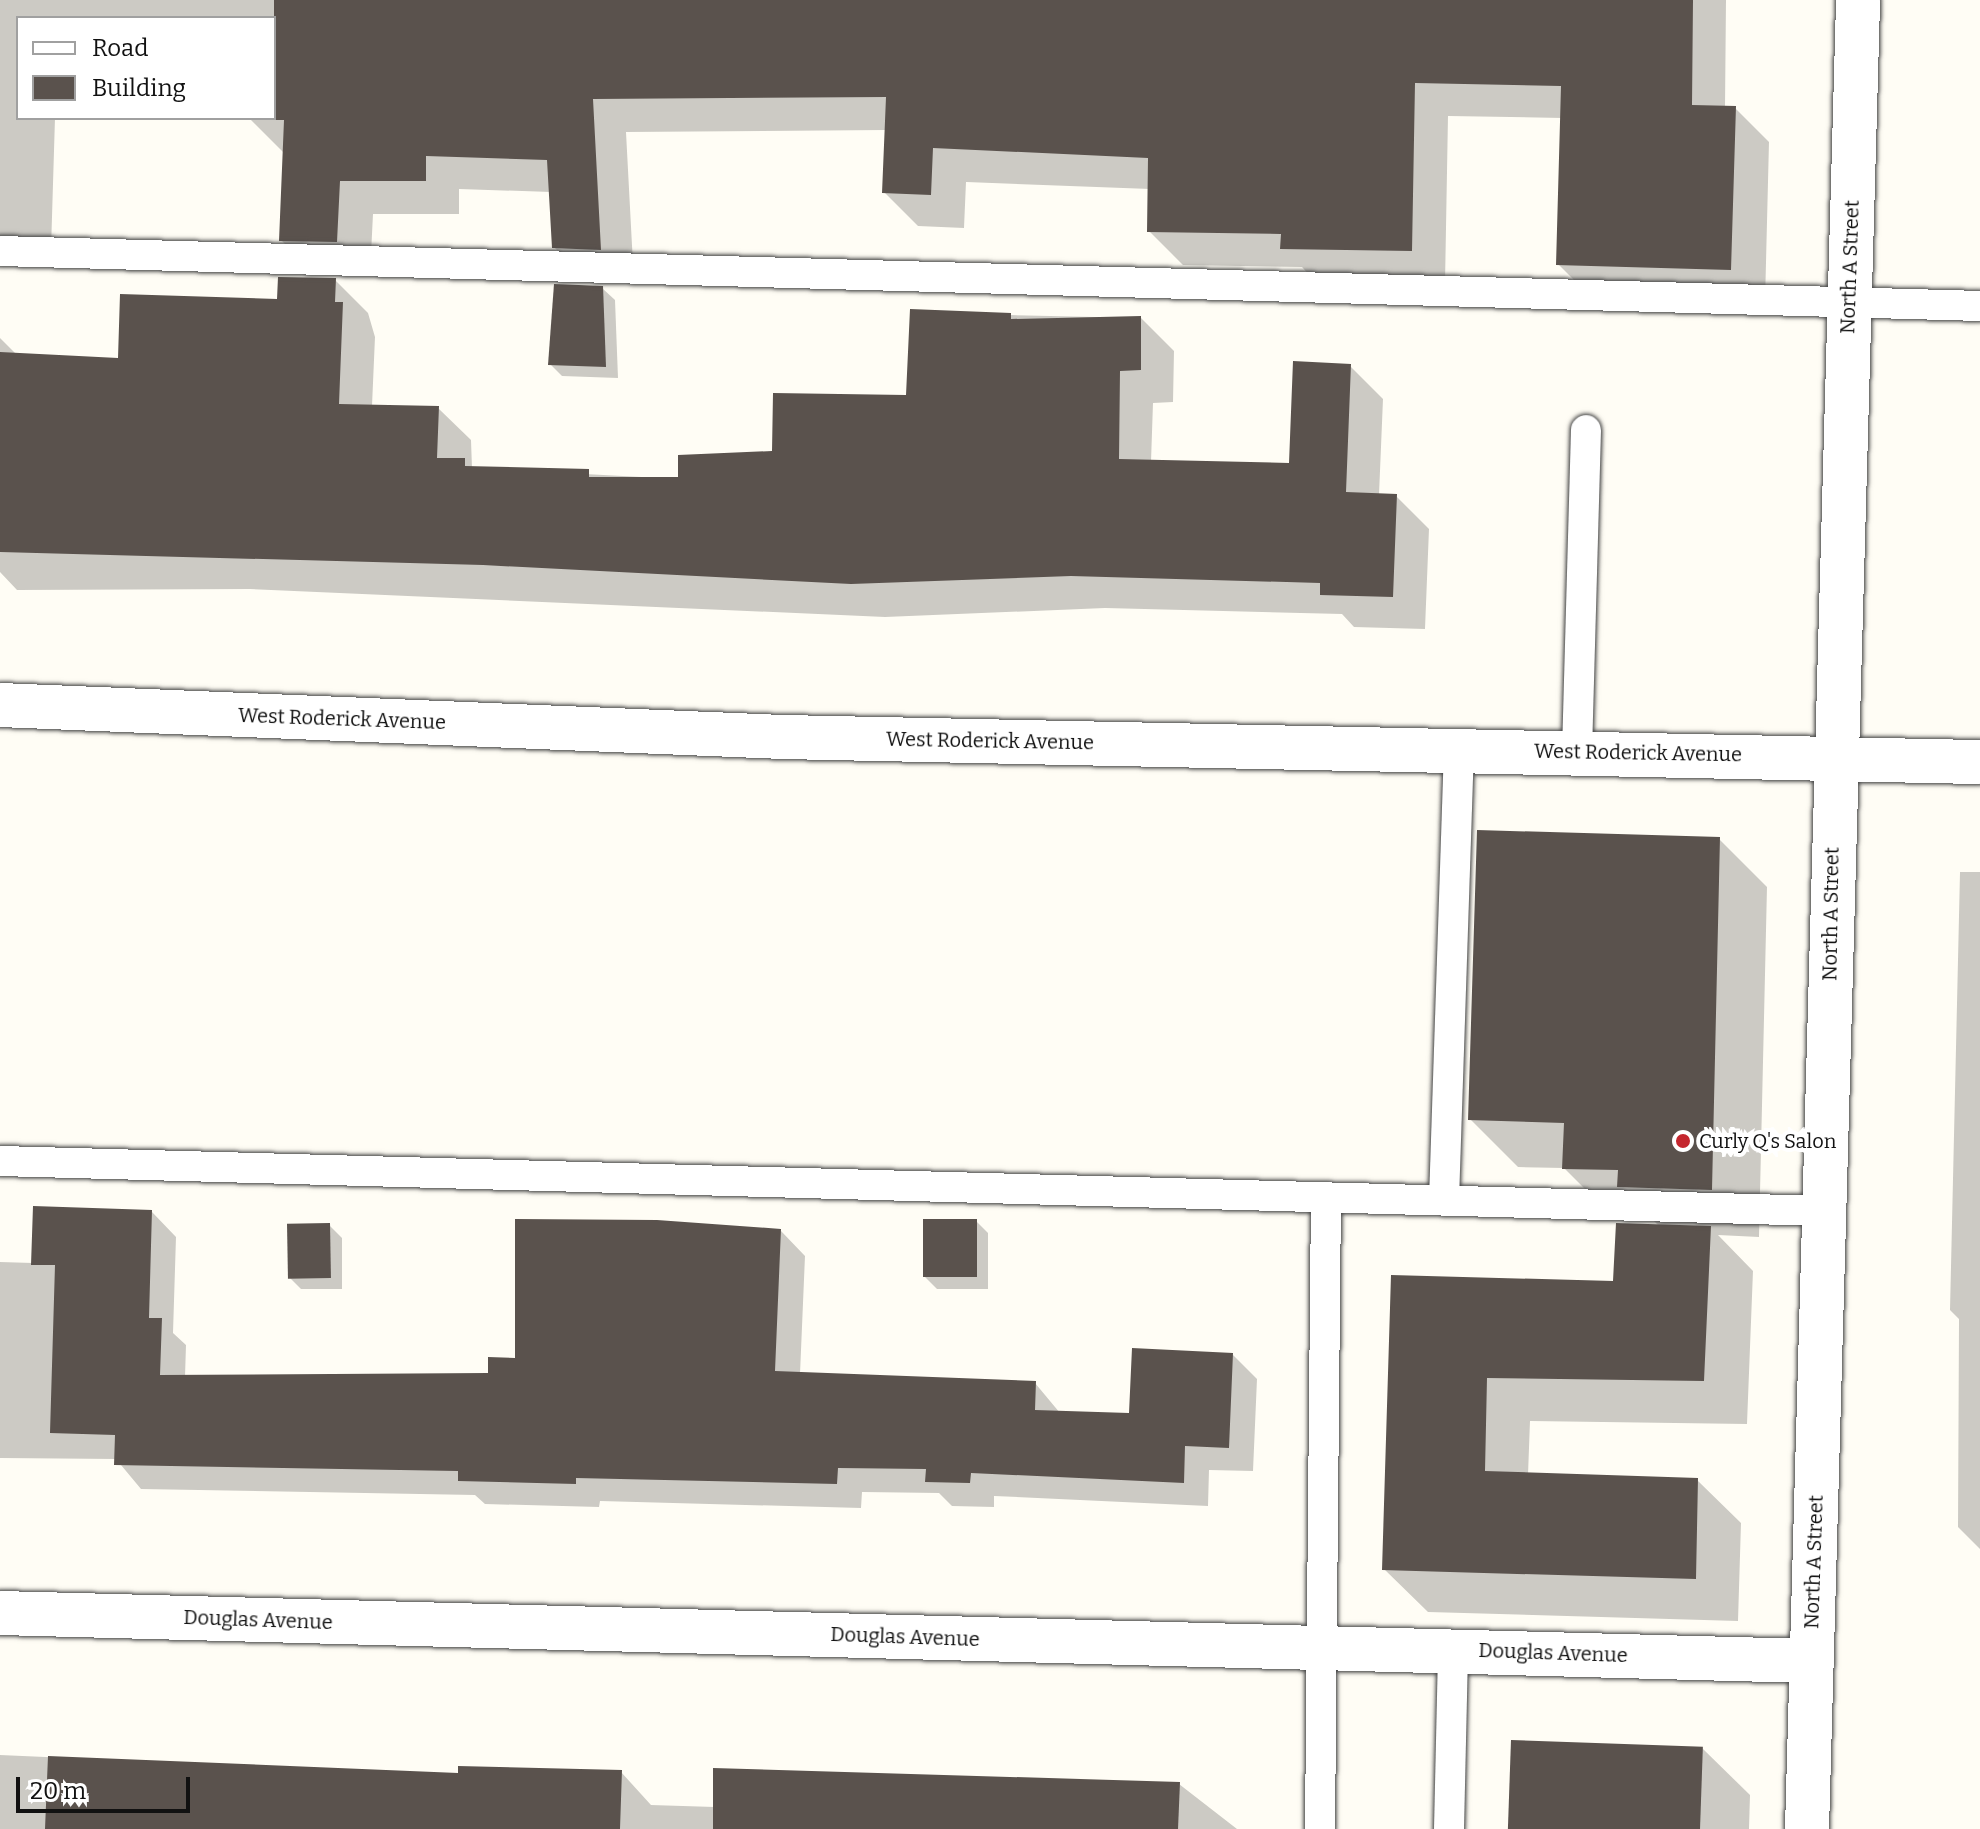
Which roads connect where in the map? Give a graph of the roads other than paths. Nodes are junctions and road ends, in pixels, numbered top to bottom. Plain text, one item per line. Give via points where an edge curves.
1 (1858, 0) edge
2 (0, 251) edge
3 (1848, 302) junction
4 (1980, 306) edge
5 (1586, 430) dead end
6 (0, 705) edge
7 (1459, 750) junction
8 (1577, 752) junction
9 (1835, 757) junction
10 (1980, 762) edge
11 (0, 1161) edge
12 (1326, 1198) junction
13 (1444, 1200) junction
14 (1824, 1211) junction
15 (0, 1613) edge
16 (1320, 1648) junction
17 (1453, 1650) junction
18 (1811, 1661) junction
19 (1320, 1829) edge
20 (1449, 1829) edge
21 (1807, 1829) edge

1 - 3 street, North A Street
2 - 3 lane
3 - 4 lane
3 - 9 street, North A Street
5 - 8 lane
6 - 7 street, West Roderick Avenue via 783,737
7 - 8 street, West Roderick Avenue
7 - 13 lane
8 - 9 street, West Roderick Avenue
9 - 10 street, West Roderick Avenue
9 - 14 street, North A Street
11 - 12 lane
12 - 13 lane
12 - 16 lane
13 - 14 lane
14 - 18 street, North A Street
15 - 16 street, Douglas Avenue
16 - 17 street, Douglas Avenue
16 - 19 lane
17 - 18 street, Douglas Avenue
17 - 20 lane
18 - 21 street, North A Street

